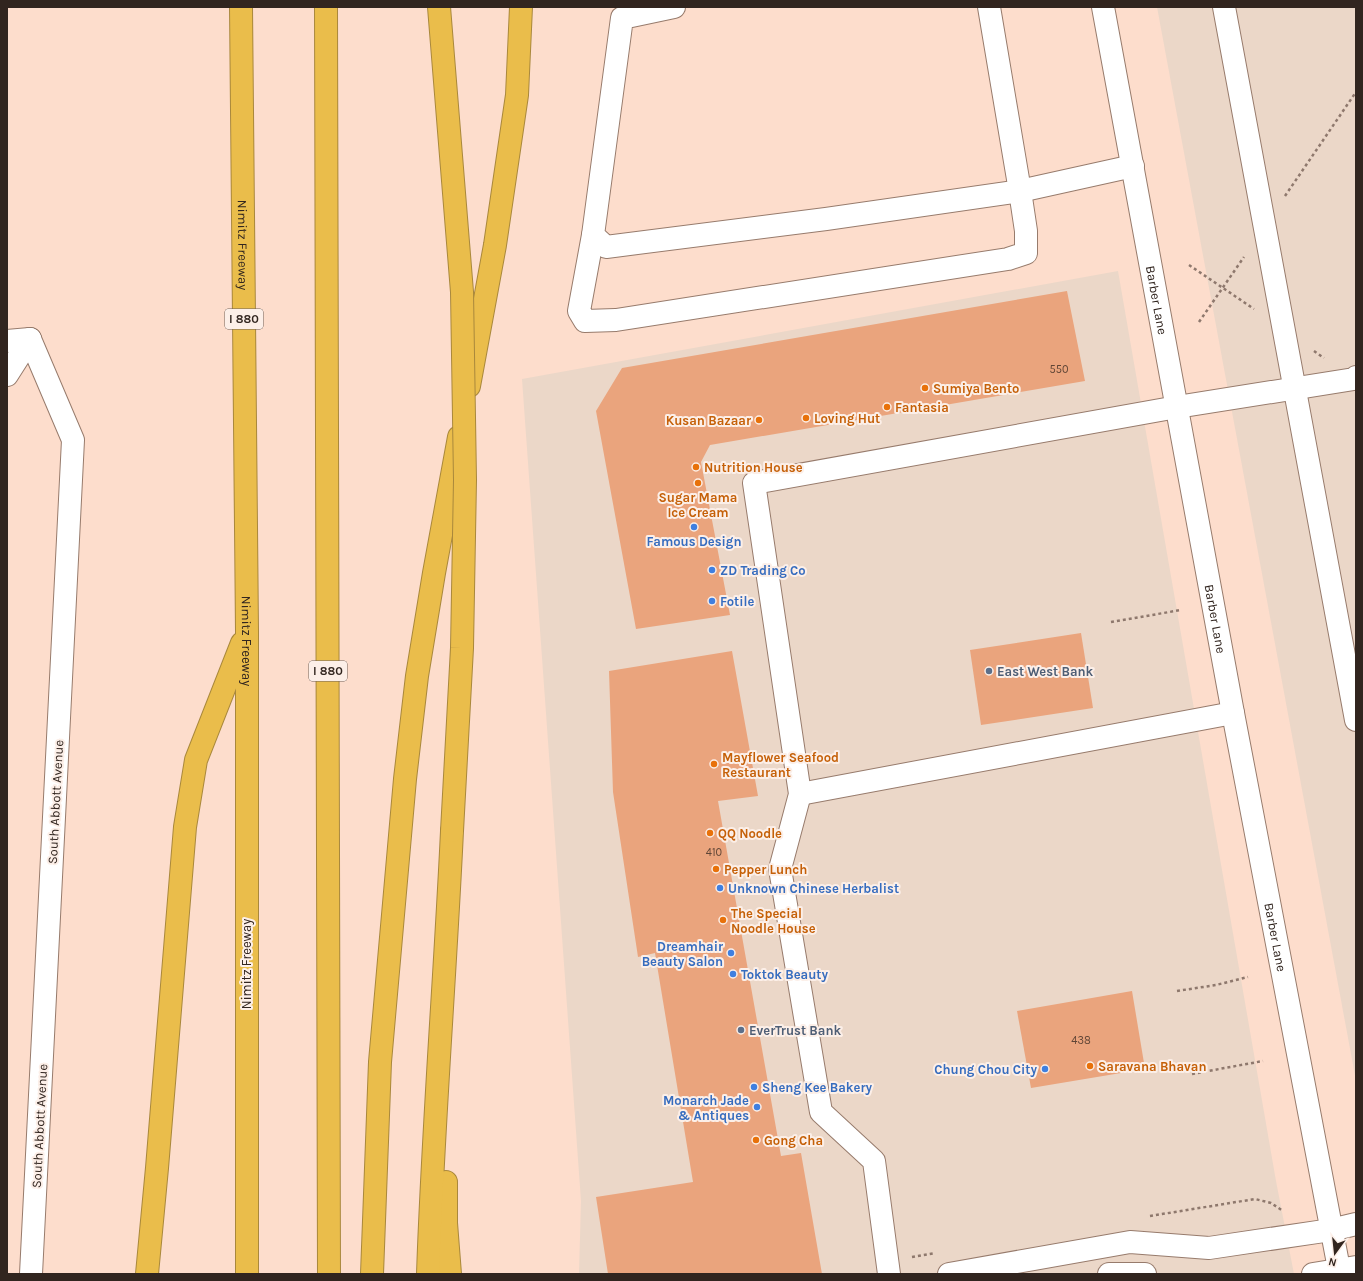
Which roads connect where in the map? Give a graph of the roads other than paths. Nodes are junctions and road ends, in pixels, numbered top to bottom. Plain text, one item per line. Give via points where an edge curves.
1 (241, 7) edge
2 (326, 7) edge
3 (439, 7) edge
4 (521, 7) edge
5 (674, 7) edge
6 (989, 7) edge
7 (1103, 7) edge
8 (1224, 7) edge
9 (1132, 166) junction
10 (1020, 191) junction
11 (593, 235) junction
12 (30, 339) junction
13 (7, 341) edge
14 (7, 375) edge
15 (1356, 377) edge
16 (1295, 389) junction
17 (1177, 407) junction
18 (247, 631) junction
19 (1233, 713) junction
20 (1356, 720) edge
21 (800, 794) junction
22 (447, 941) junction
23 (1356, 1224) edge
24 (1331, 1230) junction
25 (1345, 1270) edge
26 (31, 1274) edge
27 (147, 1274) edge
28 (247, 1274) edge
29 (330, 1274) edge
30 (372, 1274) edge
31 (428, 1274) edge
32 (450, 1274) edge
33 (890, 1274) edge
34 (950, 1274) edge
35 (1110, 1274) edge
36 (1145, 1274) edge
37 (1313, 1274) edge

1 - 18 highway, Nimitz Freeway / I 880
2 - 29 highway, I 880
3 - 22 highway, bridge via 462,292 465,480 462,648
4 - 30 highway via 517,95 494,245 417,676 405,779 380,1062
5 - 11 street via 622,18
6 - 10 street
7 - 9 street, Barber Lane
8 - 16 street
9 - 10 street
9 - 17 street, Barber Lane
10 - 11 street via 606,247
10 - 11 street via 1026,231 1026,253 1008,260 616,320 585,321 579,312
12 - 13 street
12 - 14 street
12 - 26 street, South Abbott Avenue via 73,440
15 - 16 street
16 - 17 street
16 - 20 street
17 - 19 street, Barber Lane
17 - 21 street via 754,483
18 - 27 highway via 196,760 185,827
18 - 28 highway, Nimitz Freeway / I 880
19 - 21 street
19 - 24 street, Barber Lane
21 - 33 street via 780,870 821,1112 874,1161
22 - 31 highway
22 - 32 highway via 446,1223
23 - 24 street
24 - 25 street, Barber Lane
24 - 34 street via 1209,1248 1130,1242
25 - 37 street
35 - 36 street

